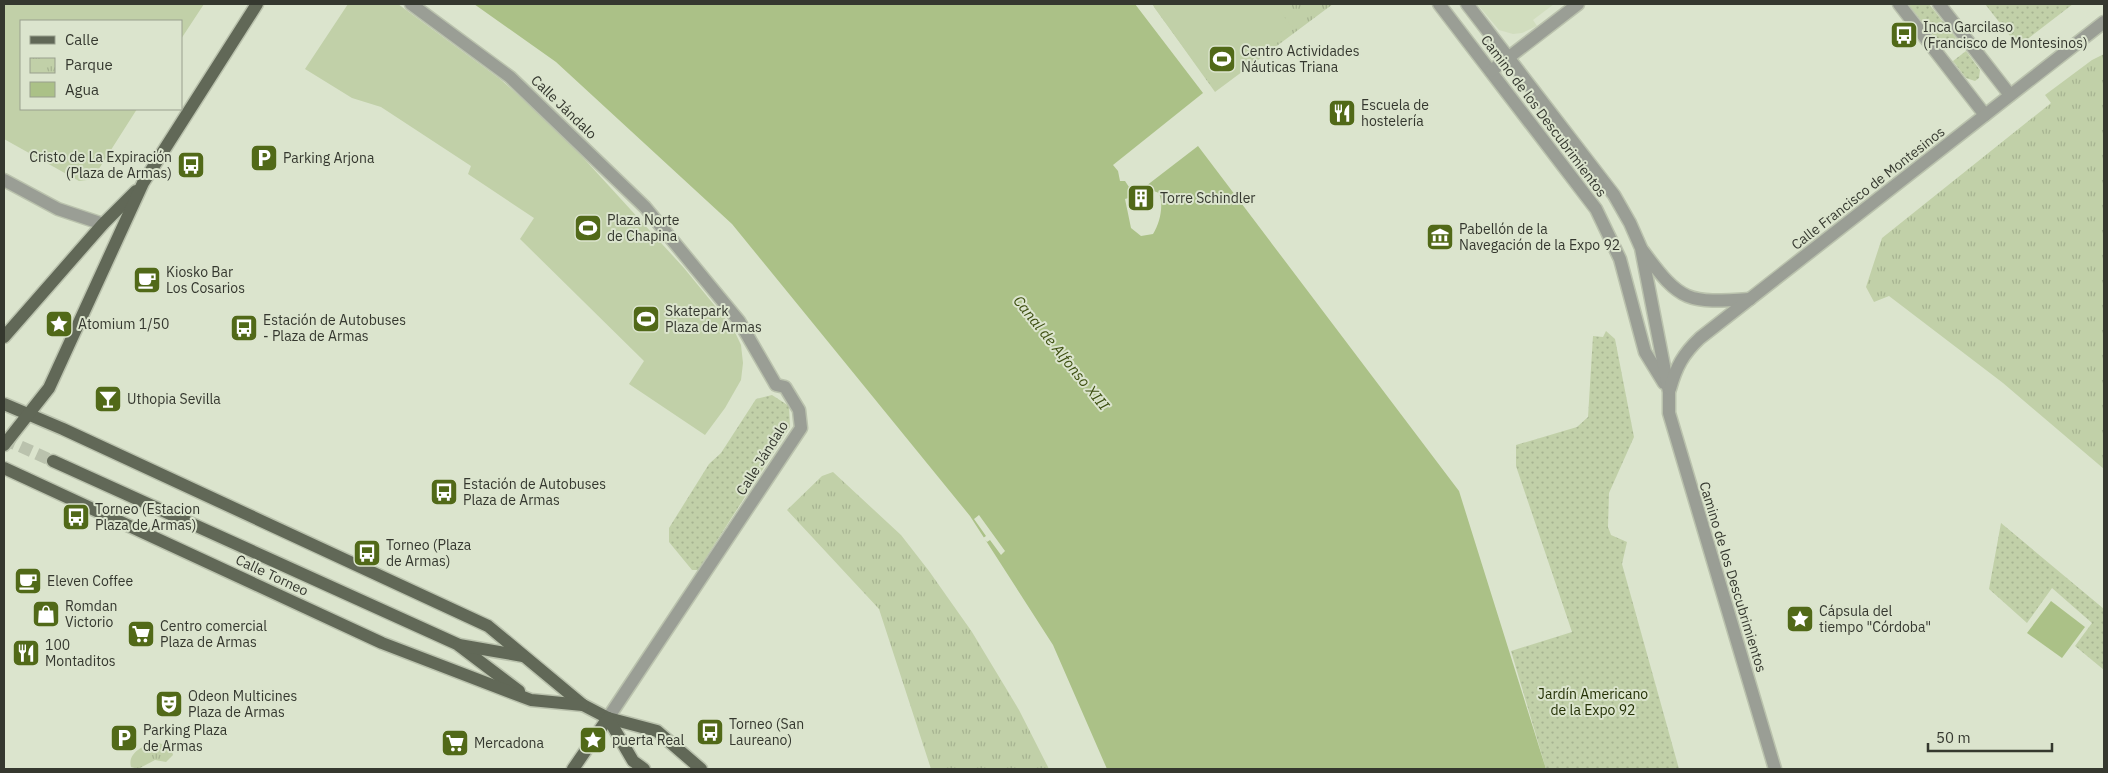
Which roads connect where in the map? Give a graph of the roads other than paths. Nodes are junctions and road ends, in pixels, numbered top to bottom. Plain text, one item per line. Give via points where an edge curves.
1 (257, 4) edge
2 (411, 4) edge
3 (1438, 4) edge
4 (1467, 4) edge
5 (1578, 4) edge
6 (1899, 4) edge
7 (1939, 4) edge
8 (2104, 22) edge
9 (1509, 58) junction
10 (1491, 71) junction
11 (2010, 95) junction
12 (1985, 115) junction
13 (4, 180) edge
14 (142, 184) junction
15 (103, 224) junction
16 (1641, 248) junction
17 (1750, 299) junction
18 (4, 337) edge
19 (1670, 392) junction
20 (4, 404) edge
21 (30, 414) junction
22 (4, 445) edge
23 (53, 461) tunnel mouth
24 (4, 468) edge
25 (457, 644) junction
26 (524, 656) junction
27 (531, 700) junction
28 (583, 705) junction
29 (608, 718) junction
30 (573, 769) edge
31 (644, 769) edge
32 (701, 769) edge
33 (1775, 769) edge

1 - 14 main road
2 - 29 street, Calle Jándalo via 510,76 645,207 738,321 776,385 785,387 800,410 801,428
3 - 10 street, Camino de los Descubrimientos
4 - 9 street, Camino de los Descubrimientos
5 - 9 street
6 - 12 street
7 - 11 street
8 - 11 street, Calle Francisco de Montesinos
9 - 10 street
9 - 16 street, Camino de los Descubrimientos via 1614,195
10 - 19 street, Camino de los Descubrimientos via 1596,209 1620,259 1645,352
11 - 12 street, Calle Francisco de Montesinos
12 - 17 street, Calle Francisco de Montesinos
13 - 15 street via 58,209
14 - 15 main road
14 - 21 main road via 54,380
15 - 18 main road
16 - 17 street via 1670,287 1688,298 1708,302
16 - 19 street, Camino de los Descubrimientos
17 - 19 street, Calle Francisco de Montesinos via 1684,353 1675,370
19 - 33 street, Camino de los Descubrimientos via 1669,413
20 - 21 main road, Calle Torneo
21 - 22 main road
21 - 26 main road, Calle Torneo via 488,626
23 - 25 main road, Calle Torneo
24 - 27 main road, Calle Torneo via 382,643
25 - 26 main road, Calle Torneo
25 - 27 main road, Calle Torneo
26 - 28 main road, Calle Torneo
27 - 28 main road, Calle Torneo
28 - 29 main road, Calle Torneo
29 - 30 main road
29 - 31 main road via 634,761
29 - 32 main road, Calle Torneo via 657,731

